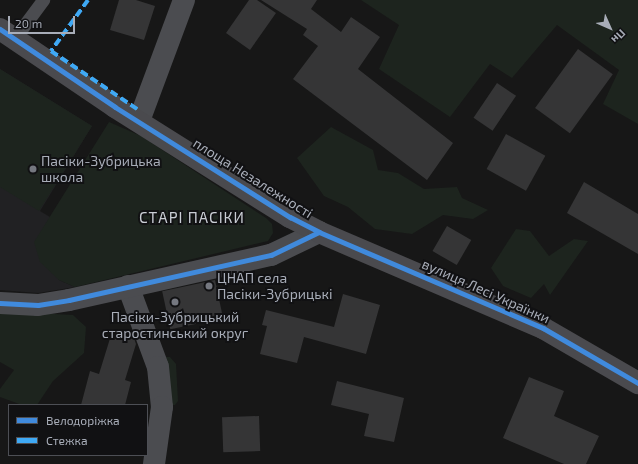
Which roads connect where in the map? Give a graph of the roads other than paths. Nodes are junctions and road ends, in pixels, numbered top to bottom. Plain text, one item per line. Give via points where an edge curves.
1 (43, 0) edge
2 (184, 0) edge
3 (7, 34) edge
4 (139, 121) junction
5 (319, 232) junction
6 (128, 286) junction
7 (0, 303) edge
8 (638, 383) edge
9 (154, 464) edge

1 - 3 lane
2 - 4 street
3 - 4 main road, площа Незалежності
4 - 5 main road, площа Незалежності
5 - 6 street, площа Незалежності via 271,255
5 - 8 main road, вулиця Лесі Українки via 543,328
6 - 7 street, площа Незалежності via 38,305
6 - 9 street via 158,367 162,407

